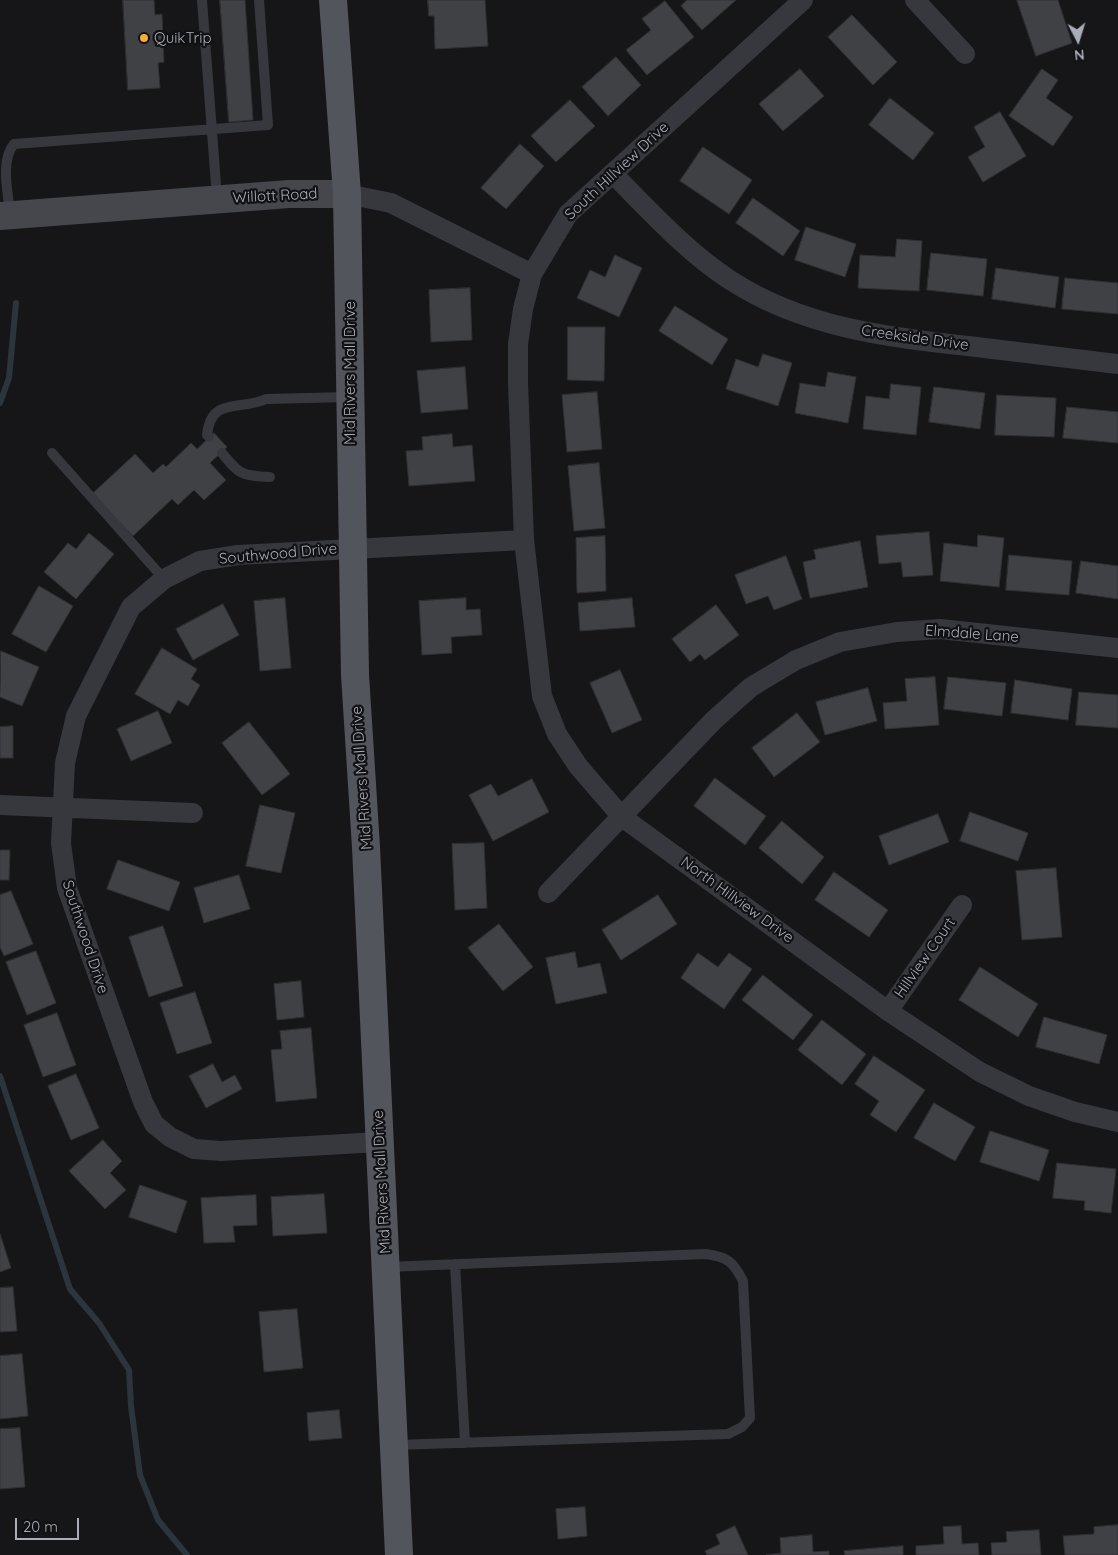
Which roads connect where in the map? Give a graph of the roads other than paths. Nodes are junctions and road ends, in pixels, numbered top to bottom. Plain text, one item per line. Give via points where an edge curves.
1 (202, 0) edge
2 (259, 0) edge
3 (332, 0) edge
4 (803, 0) edge
5 (915, 0) edge
6 (964, 54) dead end
7 (212, 129) junction
8 (614, 174) junction
9 (347, 194) junction
10 (217, 200) junction
11 (5, 216) edge
12 (532, 274) junction
13 (1118, 364) edge
14 (351, 396) junction
15 (209, 438) dead end
16 (52, 453) dead end
17 (222, 453) dead end
18 (270, 477) dead end
19 (524, 540) junction
20 (351, 548) junction
21 (164, 579) junction
22 (1118, 648) edge
23 (0, 805) edge
24 (61, 807) junction
25 (193, 813) dead end
26 (622, 817) junction
27 (548, 894) dead end
28 (962, 905) dead end
29 (888, 1011) junction
30 (1118, 1122) edge
31 (379, 1142) junction
32 (455, 1264) junction
33 (386, 1267) junction
34 (465, 1443) junction
35 (394, 1445) junction
36 (399, 1555) edge

1 - 7 lane
2 - 7 lane via 268,124
3 - 9 main road, Mid Rivers Mall Drive
4 - 8 street, South Hillview Drive
5 - 6 street
7 - 10 lane
7 - 11 lane via 14,144 9,150 6,165
8 - 12 street, South Hillview Drive via 568,214
8 - 13 street, Creekside Drive via 686,248 731,281 779,306 820,321 882,336
9 - 10 main road, Willott Road via 289,194
9 - 12 street, Willott Road via 391,203
9 - 14 main road, Mid Rivers Mall Drive
10 - 11 main road, Willott Road
12 - 19 street, South Hillview Drive via 518,344
14 - 15 lane via 266,399 255,404 230,405 219,410 208,426
14 - 20 main road, Mid Rivers Mall Drive
16 - 21 lane
17 - 18 lane via 238,473
19 - 20 street, Southwood Drive
19 - 26 street, North Hillview Drive via 542,696 557,734 578,766
20 - 21 street, Southwood Drive via 238,555 200,561
20 - 31 main road, Mid Rivers Mall Drive
21 - 24 street, Southwood Drive via 130,607 76,716 64,763
22 - 26 street, Elmdale Lane via 940,629 897,632 840,642 796,660 750,688 714,720
23 - 24 street
24 - 25 street
24 - 31 street, Southwood Drive via 61,843 67,888 142,1102 154,1124 170,1137 194,1149 221,1151
26 - 27 street, Elmdale Lane
26 - 29 street, North Hillview Drive
28 - 29 street, Hillview Court
29 - 30 street, North Hillview Drive via 980,1072 1029,1096
31 - 33 main road, Mid Rivers Mall Drive
32 - 33 lane
32 - 34 lane
32 - 34 lane via 706,1254 724,1256 737,1268 743,1281 750,1418 742,1428 728,1434
33 - 35 main road, Mid Rivers Mall Drive
34 - 35 lane
35 - 36 main road, Mid Rivers Mall Drive

